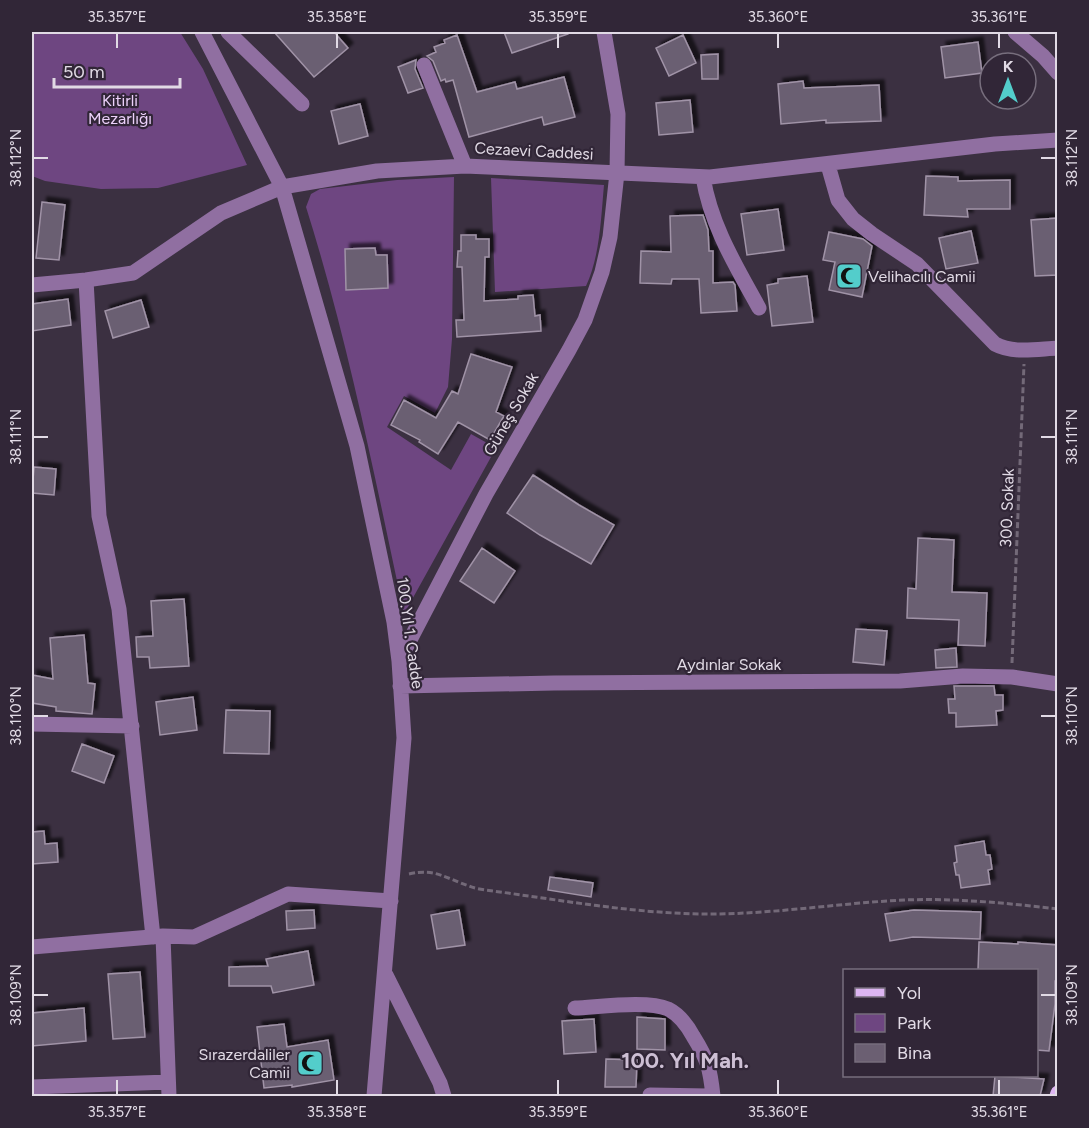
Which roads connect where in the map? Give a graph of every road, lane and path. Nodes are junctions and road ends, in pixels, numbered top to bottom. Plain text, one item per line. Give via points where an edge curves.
1 (204, 32) edge
2 (228, 32) edge
3 (604, 32) edge
4 (1015, 32) edge
5 (424, 64) dead end
6 (1058, 73) edge
7 (302, 104) dead end
8 (1058, 140) edge
9 (828, 165) junction
10 (465, 166) junction
11 (617, 173) junction
12 (703, 177) junction
13 (282, 187) junction
14 (86, 280) junction
15 (32, 285) edge
16 (759, 308) dead end
17 (1058, 348) edge
18 (1025, 350) junction
19 (399, 661) junction
20 (1012, 667) dead end
21 (1058, 684) edge
22 (400, 686) junction
23 (32, 724) edge
24 (132, 726) junction
25 (393, 878) junction
26 (391, 901) junction
27 (1058, 909) edge
28 (158, 937) junction
29 (32, 947) edge
30 (385, 973) junction
31 (576, 1008) dead end
32 (32, 1087) edge
33 (169, 1089) edge
34 (650, 1095) edge
35 (374, 1096) edge
36 (444, 1096) edge
37 (711, 1096) edge

1 - 13 street, 100.Yıl 1. Cadde
2 - 7 street
3 - 11 street, Güneş Sokak via 618,114
4 - 6 street
5 - 10 street
8 - 9 street, Cezaevi Caddesi
9 - 12 street, Cezaevi Caddesi
9 - 18 street via 838,200 853,219 917,264 995,344
10 - 11 street, Cezaevi Caddesi
10 - 13 street, Cezaevi Caddesi via 377,171
11 - 12 street, Cezaevi Caddesi
11 - 19 street, Güneş Sokak via 606,261 585,320 492,484
12 - 16 street via 723,242
13 - 14 street, Cezaevi Caddesi via 221,213 134,273
13 - 19 street, 100.Yıl 1. Cadde via 357,446
14 - 15 street, Cezaevi Caddesi
14 - 24 street via 99,516 119,609
17 - 18 street
18 - 20 path, 300. Sokak
19 - 22 street, 100.Yıl 1. Cadde
21 - 22 street, Aydınlar Sokak via 1012,677 963,676 900,681
22 - 25 street, 100.Yıl 1. Cadde via 404,738
23 - 24 street
24 - 28 street
25 - 26 street, 100.Yıl 1. Cadde
25 - 27 path via 429,871 493,891 691,914 948,900
26 - 28 street via 288,894 194,937
26 - 30 street, 100.Yıl 1. Cadde
28 - 29 street
28 - 33 street
30 - 35 street, 100.Yıl 1. Cadde
30 - 36 street
31 - 37 street via 644,1005 676,1014 687,1024 707,1058
32 - 33 street
34 - 37 street

